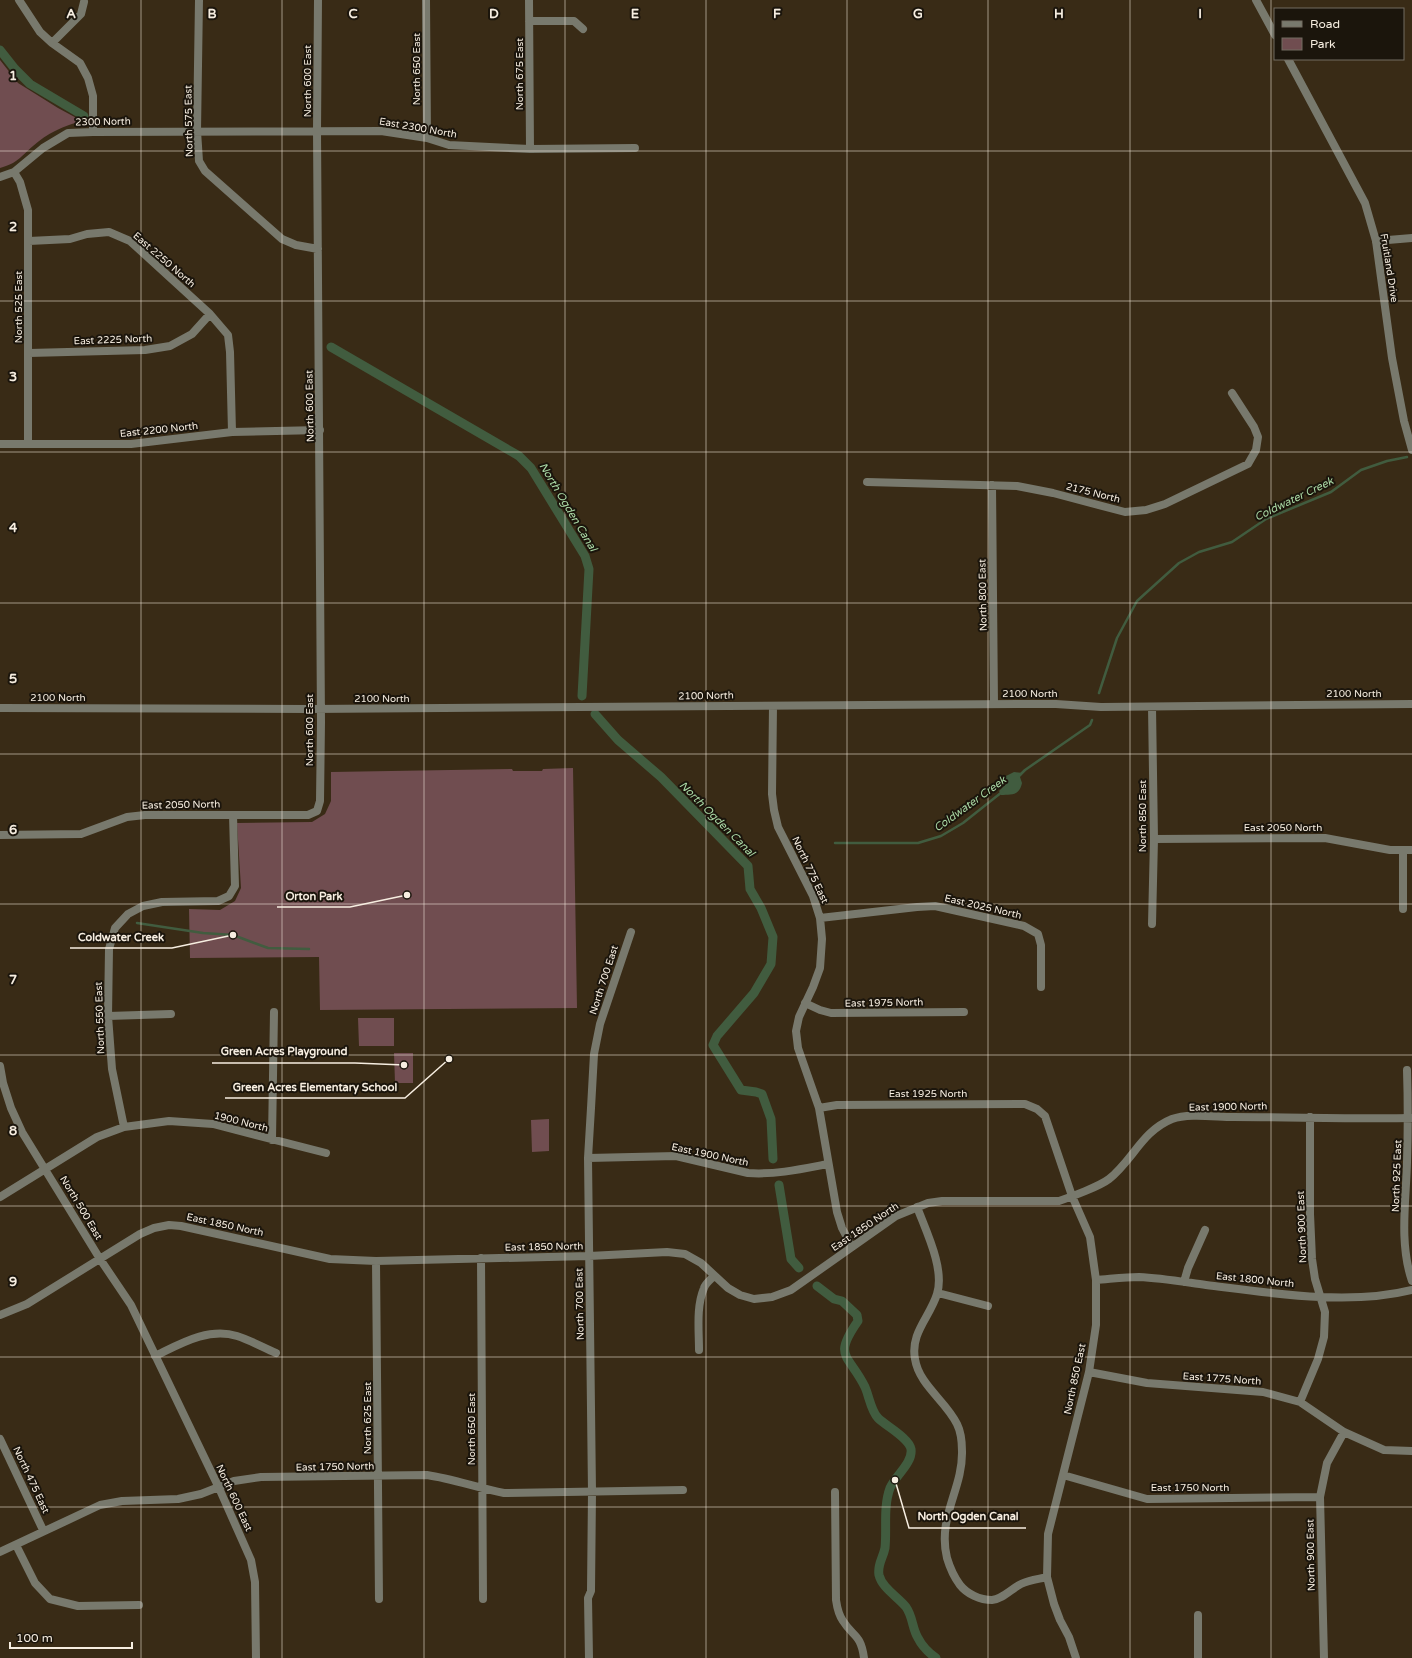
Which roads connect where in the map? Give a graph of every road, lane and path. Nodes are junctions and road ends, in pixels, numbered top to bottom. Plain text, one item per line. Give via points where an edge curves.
1 (19, 0) edge
2 (199, 0) edge
3 (318, 0) edge
4 (426, 0) edge
5 (529, 0) edge
6 (1256, 0) edge
7 (84, 2) dead end
8 (529, 21) junction
9 (583, 29) dead end
10 (1274, 33) edge
11 (52, 43) junction
12 (1289, 60) edge
13 (197, 131) junction
14 (317, 131) junction
15 (93, 132) junction
16 (427, 138) junction
17 (635, 148) dead end
18 (530, 149) junction
19 (14, 172) junction
20 (0, 177) edge
21 (1412, 238) edge
22 (29, 241) junction
23 (1376, 241) junction
24 (318, 249) junction
25 (210, 314) junction
26 (29, 353) junction
27 (1232, 393) dead end
28 (320, 430) junction
29 (232, 432) junction
30 (0, 444) edge
31 (28, 444) junction
32 (1412, 450) edge
33 (868, 482) dead end
34 (992, 485) junction
35 (994, 704) junction
36 (1412, 704) edge
37 (773, 706) junction
38 (1152, 707) junction
39 (0, 708) edge
40 (320, 709) junction
41 (317, 810) joint
42 (233, 815) junction
43 (0, 835) edge
44 (1154, 839) junction
45 (1403, 850) junction
46 (1412, 850) edge
47 (1403, 909) dead end
48 (820, 918) junction
49 (1152, 924) dead end
50 (631, 932) dead end
51 (1041, 987) dead end
52 (805, 1003) junction
53 (274, 1012) dead end
54 (964, 1012) dead end
55 (171, 1014) dead end
56 (108, 1016) junction
57 (0, 1066) edge
58 (1407, 1070) dead end
59 (1, 1083) edge
60 (819, 1108) junction
61 (1037, 1109) joint
62 (1310, 1117) junction
63 (1410, 1118) edge
64 (124, 1127) junction
65 (272, 1140) junction
66 (326, 1153) dead end
67 (588, 1158) junction
68 (828, 1164) junction
69 (46, 1170) junction
70 (1072, 1196) junction
71 (0, 1197) edge
72 (917, 1207) junction
73 (1409, 1213) edge
74 (1205, 1230) dead end
75 (852, 1247) junction
76 (589, 1256) junction
77 (481, 1258) junction
78 (100, 1259) junction
79 (376, 1261) junction
80 (714, 1276) junction
81 (1096, 1280) junction
82 (1412, 1281) edge
83 (1184, 1282) junction
84 (1412, 1290) edge
85 (938, 1293) junction
86 (1321, 1297) junction
87 (988, 1306) dead end
88 (0, 1315) edge
89 (699, 1350) dead end
90 (276, 1353) dead end
91 (155, 1356) junction
92 (1089, 1372) junction
93 (1300, 1402) junction
94 (1344, 1432) junction
95 (0, 1439) edge
96 (1412, 1451) edge
97 (1063, 1475) junction
98 (378, 1476) junction
99 (219, 1488) junction
100 (482, 1488) junction
101 (682, 1490) dead end
102 (592, 1492) junction
103 (835, 1492) dead end
104 (1320, 1498) junction
105 (43, 1530) junction
106 (16, 1545) junction
107 (0, 1552) edge
108 (1047, 1577) junction
109 (379, 1599) dead end
110 (483, 1599) dead end
111 (139, 1605) dead end
112 (1198, 1615) dead end
113 (256, 1658) edge
114 (589, 1658) edge
115 (864, 1658) edge
116 (1076, 1658) edge
117 (1198, 1658) edge
118 (1324, 1658) edge

1 - 11 street via 40,32
2 - 13 street, North 575 East
3 - 14 street, North 600 East
4 - 16 street, North 650 East
5 - 8 street, North 675 East
6 - 10 street
7 - 11 street via 81,14
8 - 9 street via 574,22
8 - 18 street, North 675 East
11 - 15 street via 80,63 88,78 93,96
12 - 23 street, Fruitland Drive via 1365,203
13 - 14 street, East 2300 North
13 - 15 street, 2300 North
13 - 24 street, North 575 East via 199,161 205,171 282,239 310,249
14 - 16 street, East 2300 North via 380,131
14 - 24 street, North 600 East
15 - 19 street, 2300 North via 68,133 43,148
16 - 18 street, East 2300 North via 449,145
17 - 18 street, East 2300 North
19 - 20 street, 2300 North
19 - 22 street, North 525 East via 20,182 28,210
21 - 23 street
22 - 25 street, East 2250 North via 70,240 87,234 109,232 130,241
22 - 26 street, North 525 East
23 - 32 street, Fruitland Drive via 1393,365
24 - 28 street, North 600 East
25 - 26 street, East 2225 North via 192,334 170,346 145,350
25 - 29 street via 228,335
26 - 31 street, North 525 East
27 - 34 street, 2175 North via 1258,437 1256,450 1248,464 1164,504 1146,510 1124,512 1053,493 1017,486
28 - 29 street, East 2200 North
28 - 40 street, North 600 East
29 - 31 street, East 2200 North via 131,444
30 - 31 street, East 2200 North
33 - 34 street, 2175 North
34 - 35 street, North 800 East
35 - 37 street, 2100 North
35 - 38 street, 2100 North
36 - 38 street, 2100 North
37 - 40 street, 2100 North
37 - 48 street, North 775 East via 774,810 778,827 813,896
38 - 44 street, North 850 East
39 - 40 street, 2100 North
40 - 41 street, North 600 East via 320,801
41 - 42 street, East 2050 North via 308,815
42 - 43 street, East 2050 North via 145,815 127,817 81,834
42 - 56 street, North 550 East via 235,886 229,896 218,901 162,902 143,906 128,914 115,928 109,949
44 - 45 street, East 2050 North via 1325,838
44 - 49 street, North 850 East
45 - 46 street, East 2050 North
45 - 47 street
48 - 51 street, East 2025 North via 935,906 1024,926 1038,934 1041,945
48 - 52 street, North 775 East via 820,968
50 - 67 street, North 700 East via 600,1024 594,1054
52 - 54 street, East 1975 North via 831,1013
52 - 60 street, North 775 East via 796,1031 798,1048
53 - 65 street
55 - 56 street
56 - 64 street, North 550 East via 112,1069
57 - 59 street, North 500 East
58 - 63 street, North 925 East
59 - 69 street, North 500 East via 22,1132
60 - 61 street, East 1925 North via 838,1105 1026,1104
60 - 68 street, North 775 East
61 - 70 street, North 850 East via 1045,1116
62 - 63 street, East 1900 North
62 - 70 street, East 1900 North via 1174,1119 1160,1125 1142,1140 1108,1180
62 - 86 street, North 900 East via 1312,1259
63 - 73 street, North 925 East
64 - 65 street, 1900 North via 169,1121 213,1124
64 - 69 street, 1900 North via 97,1137
65 - 66 street, 1900 North
67 - 68 street, East 1900 North via 676,1156 761,1174
67 - 76 street, North 700 East
68 - 75 street, North 775 East via 837,1212
69 - 71 street, 1900 North
69 - 78 street, North 500 East
70 - 72 street, East 1850 North via 1059,1201 942,1201
70 - 81 street, North 850 East via 1090,1237
72 - 75 street, East 1850 North via 896,1216
72 - 85 street via 938,1270
73 - 82 street, North 925 East via 1405,1239
74 - 83 street
75 - 80 street, East 1850 North via 791,1290 772,1297 754,1299 740,1295
76 - 77 street, East 1850 North
76 - 80 street, East 1850 North via 667,1252 685,1254 701,1263
76 - 102 street, North 700 East
77 - 79 street, East 1850 North
77 - 100 street, North 650 East
78 - 79 street, East 1850 North via 140,1234 170,1225 199,1229 330,1259
78 - 88 street, East 1850 North via 27,1304
78 - 91 street, North 500 East via 131,1306
79 - 98 street, North 625 East
80 - 89 street via 704,1287 700,1301
81 - 83 street, East 1800 North via 1139,1277
81 - 92 street, North 850 East via 1096,1325
83 - 86 street, East 1800 North
84 - 86 street, East 1800 North via 1375,1296
85 - 87 street
85 - 108 street via 914,1344 918,1372 957,1425 961,1439 960,1469 945,1524 944,1537 955,1579 972,1595 992,1600 1022,1584
86 - 93 street, North 900 East via 1325,1312 1324,1338
90 - 91 street via 236,1336 218,1333 195,1337
91 - 99 street, North 600 East
92 - 93 street, East 1775 North via 1147,1384 1263,1392
92 - 97 street, North 850 East
93 - 94 street, East 1775 North
94 - 96 street, East 1775 North via 1384,1450
94 - 104 street, North 900 East via 1327,1463
95 - 105 street, North 475 East
97 - 104 street, East 1750 North via 1147,1499
97 - 108 street, North 850 East via 1048,1534
98 - 99 street, East 1750 North via 261,1478 234,1481
98 - 100 street, East 1750 North via 427,1475
98 - 109 street, North 625 East
99 - 105 street, East 1750 North via 178,1499 122,1501 100,1505
99 - 113 street, North 600 East via 251,1560 255,1582
100 - 102 street, East 1750 North via 504,1493
100 - 110 street, North 650 East
101 - 102 street, East 1750 North
102 - 114 street, North 700 East via 591,1591 588,1598
103 - 115 street via 838,1613 857,1636
104 - 118 street, North 900 East
105 - 106 street, East 1750 North
106 - 107 street, East 1750 North
106 - 111 street via 35,1583 50,1599 78,1606
108 - 116 street, North 850 East via 1054,1604
112 - 117 street

